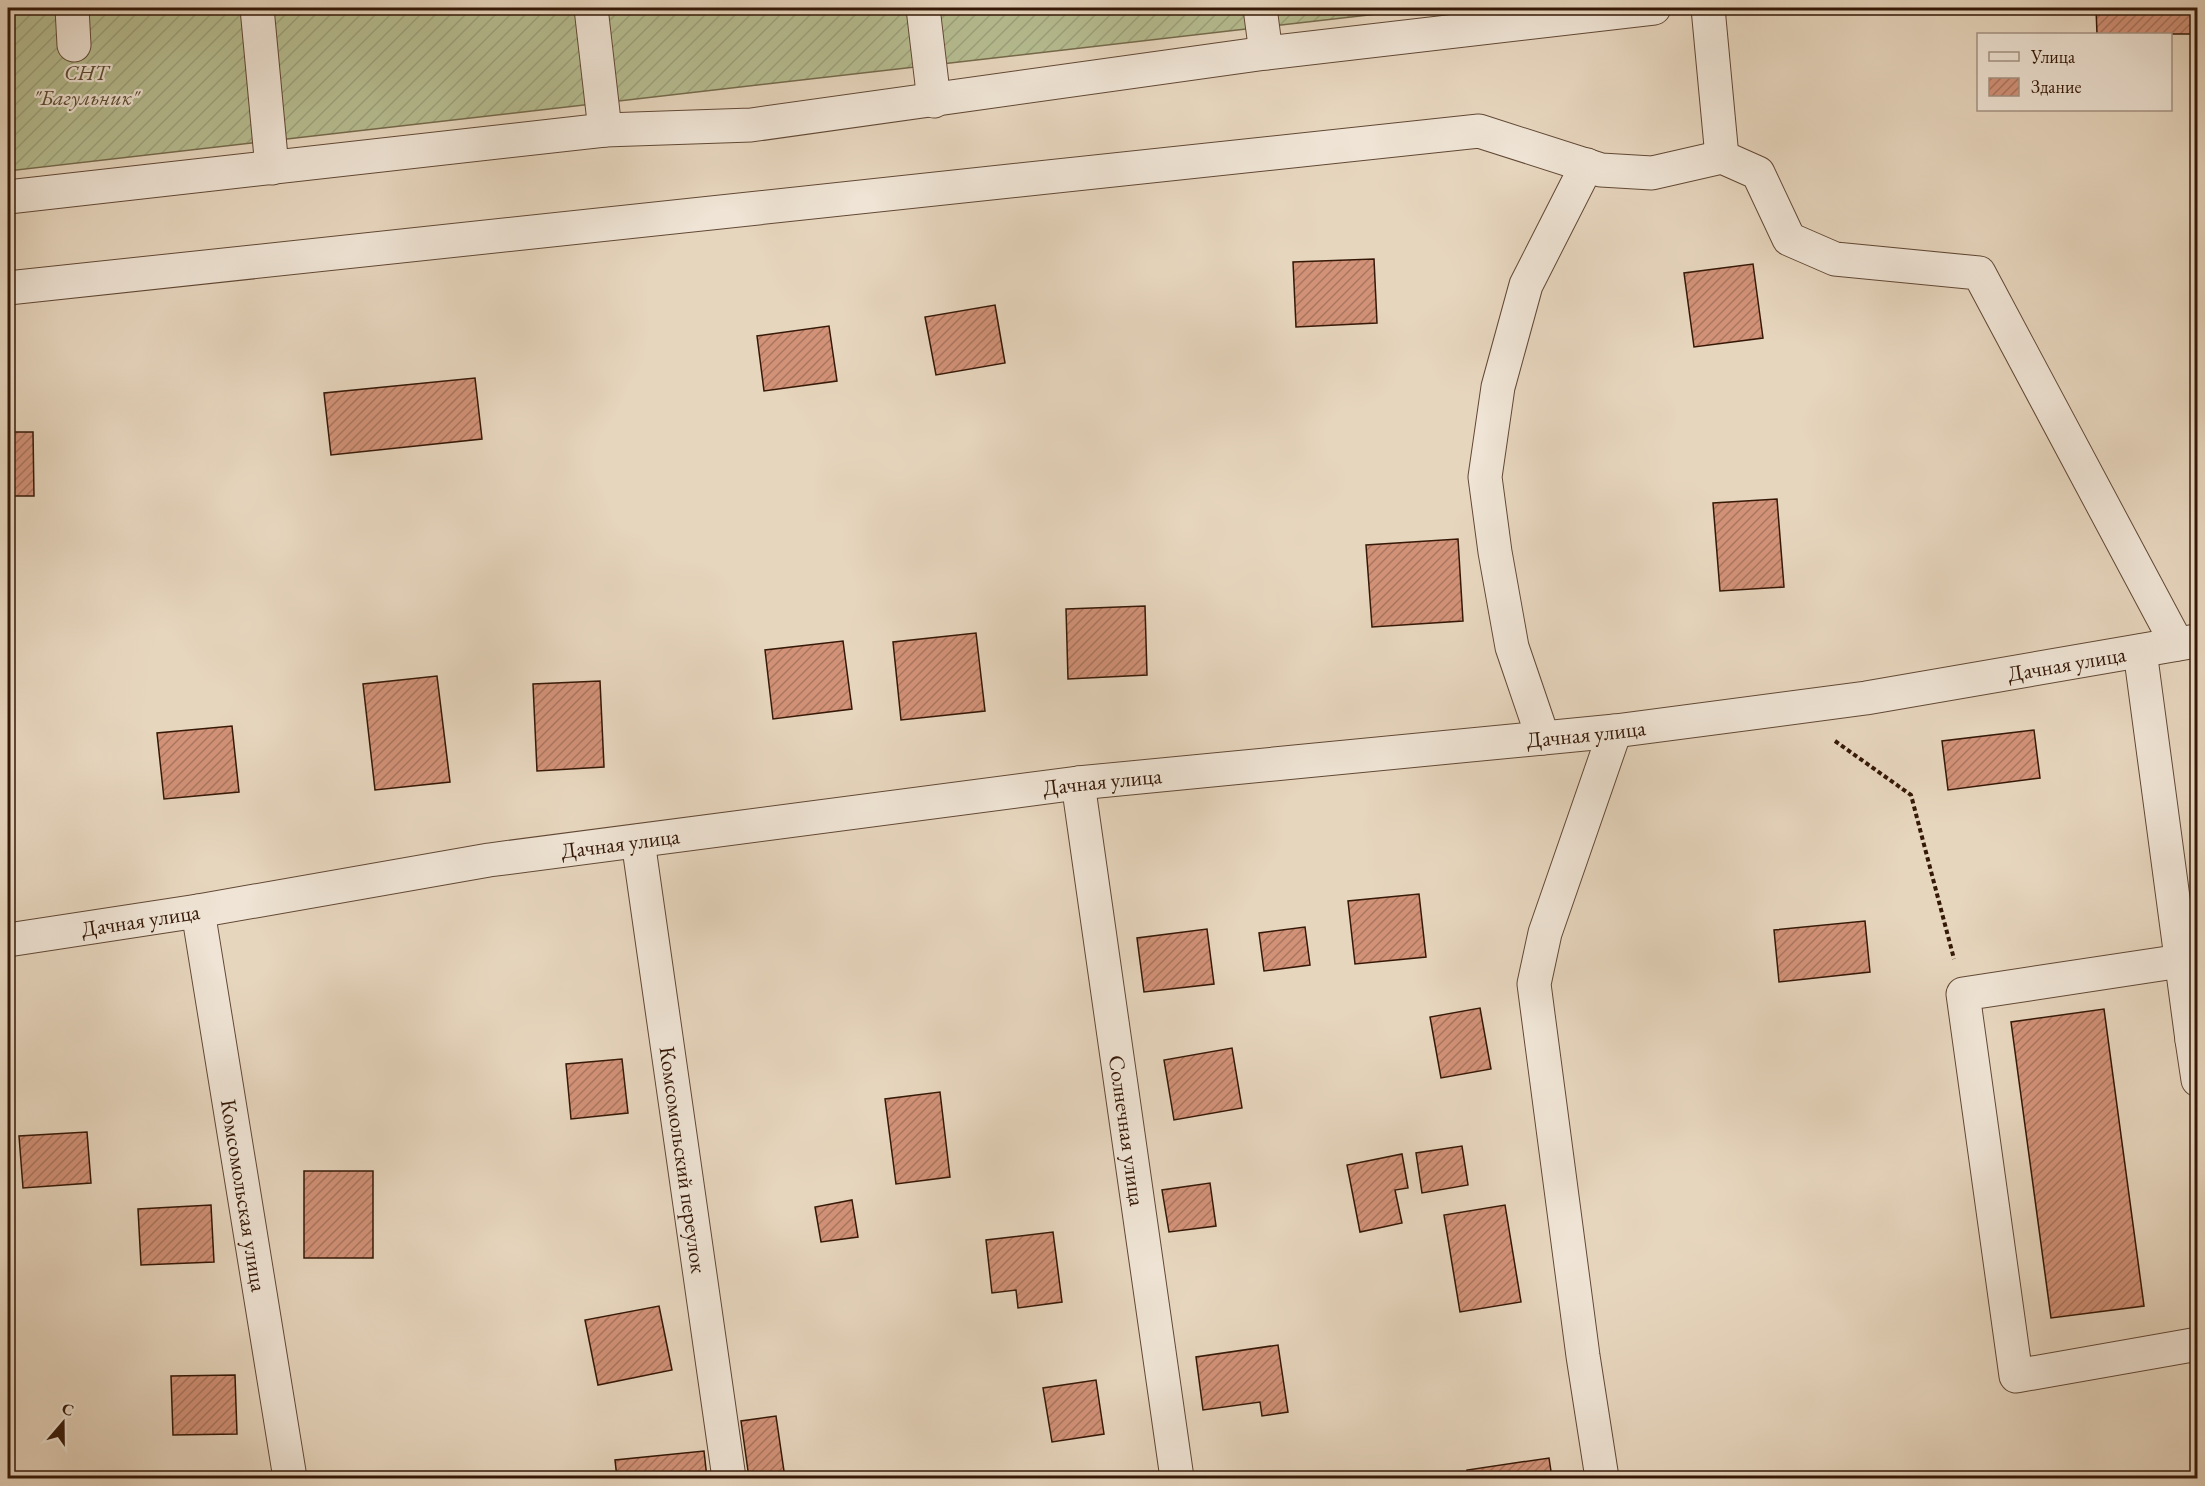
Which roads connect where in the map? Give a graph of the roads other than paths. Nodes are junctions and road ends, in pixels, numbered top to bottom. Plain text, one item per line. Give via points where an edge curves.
1 (72, 8) edge
2 (257, 8) edge
3 (591, 8) edge
4 (923, 8) edge
5 (1260, 8) edge
6 (1654, 8) edge
7 (1708, 8) edge
8 (74, 45) dead end
9 (1266, 53) junction
10 (934, 101) junction
11 (605, 130) junction
12 (1722, 157) junction
13 (1587, 165) junction
14 (272, 168) junction
15 (8, 197) edge
16 (8, 288) edge
17 (2187, 643) edge
18 (2140, 651) junction
19 (1615, 731) junction
20 (1543, 738) junction
21 (1078, 783) junction
22 (638, 841) junction
23 (198, 911) junction
24 (8, 940) edge
25 (2181, 961) junction
26 (2194, 1040) edge
27 (2198, 1080) edge
28 (2198, 1344) edge
29 (290, 1479) edge
30 (729, 1479) edge
31 (1177, 1479) edge
32 (1602, 1479) edge

1 - 8 street
2 - 14 street
3 - 11 street
4 - 10 street
5 - 9 street
6 - 9 street
7 - 12 street
9 - 10 street
10 - 11 street via 752,125
11 - 14 street
12 - 13 street via 1652,173 1601,170
12 - 17 street via 1758,173 1789,239 1835,259 1979,273
13 - 16 street via 1479,130
13 - 20 street via 1526,285 1498,387 1485,477 1512,647
14 - 15 street
17 - 18 street, Дачная улица
18 - 19 street, Дачная улица via 1866,698
18 - 25 street
19 - 20 street, Дачная улица
19 - 32 street via 1545,933 1534,984
20 - 21 street, Дачная улица
21 - 22 street, Дачная улица
21 - 31 street, Солнечная улица
22 - 23 street, Дачная улица via 489,860
22 - 30 street, Комсомольский переулок
23 - 24 street, Дачная улица
23 - 29 street, Комсомольская улица
25 - 26 street
25 - 28 street via 1963,994 2016,1376
26 - 27 street

